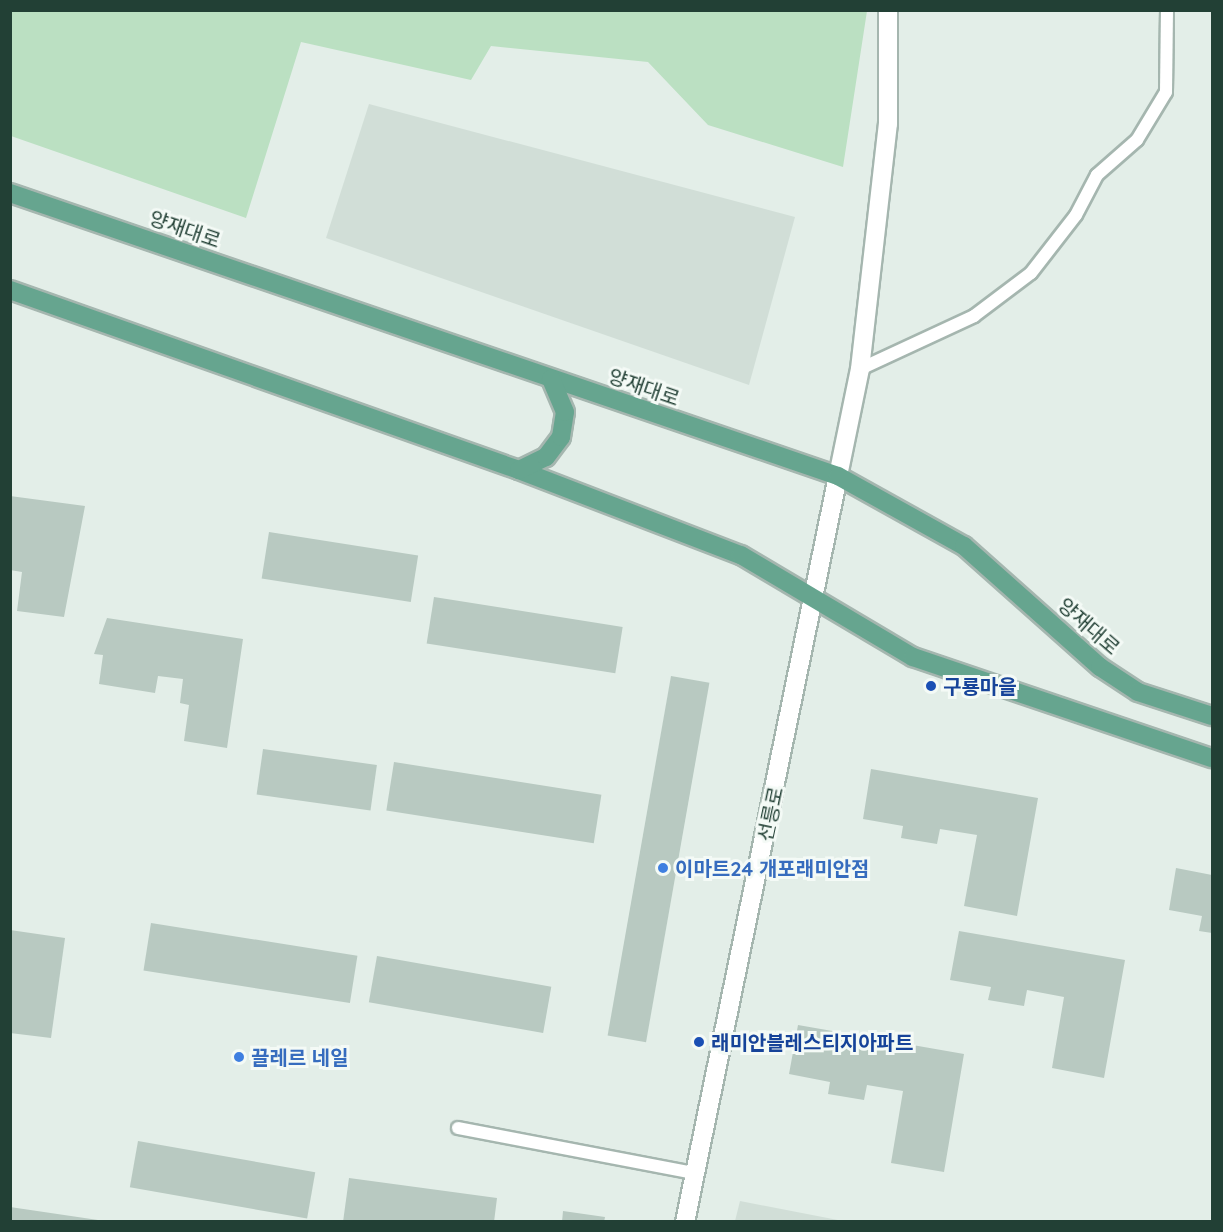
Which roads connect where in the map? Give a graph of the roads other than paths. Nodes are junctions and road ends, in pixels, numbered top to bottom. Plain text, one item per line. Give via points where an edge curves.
1 (888, 10) edge
2 (1167, 10) edge
3 (10, 193) edge
4 (10, 290) edge
5 (860, 369) junction
6 (551, 379) junction
7 (519, 470) junction
8 (838, 476) junction
9 (815, 603) junction
10 (1212, 716) edge
11 (1212, 758) edge
12 (458, 1128) dead end
13 (694, 1173) junction
14 (685, 1221) edge

1 - 5 street, 선릉로 via 888,124
2 - 5 lane via 1166,92 1137,140 1097,175 1076,215 1031,273 974,316
3 - 6 main road, 양재대로
4 - 7 main road
5 - 8 street, 선릉로
6 - 7 main road via 566,412 561,437 546,457
6 - 8 main road, 양재대로
7 - 9 main road via 741,555
8 - 9 street, 선릉로
8 - 10 main road, 양재대로 via 964,546 1100,667 1138,692
9 - 11 main road via 913,657
9 - 13 street, 선릉로
12 - 13 lane
13 - 14 street, 선릉로

